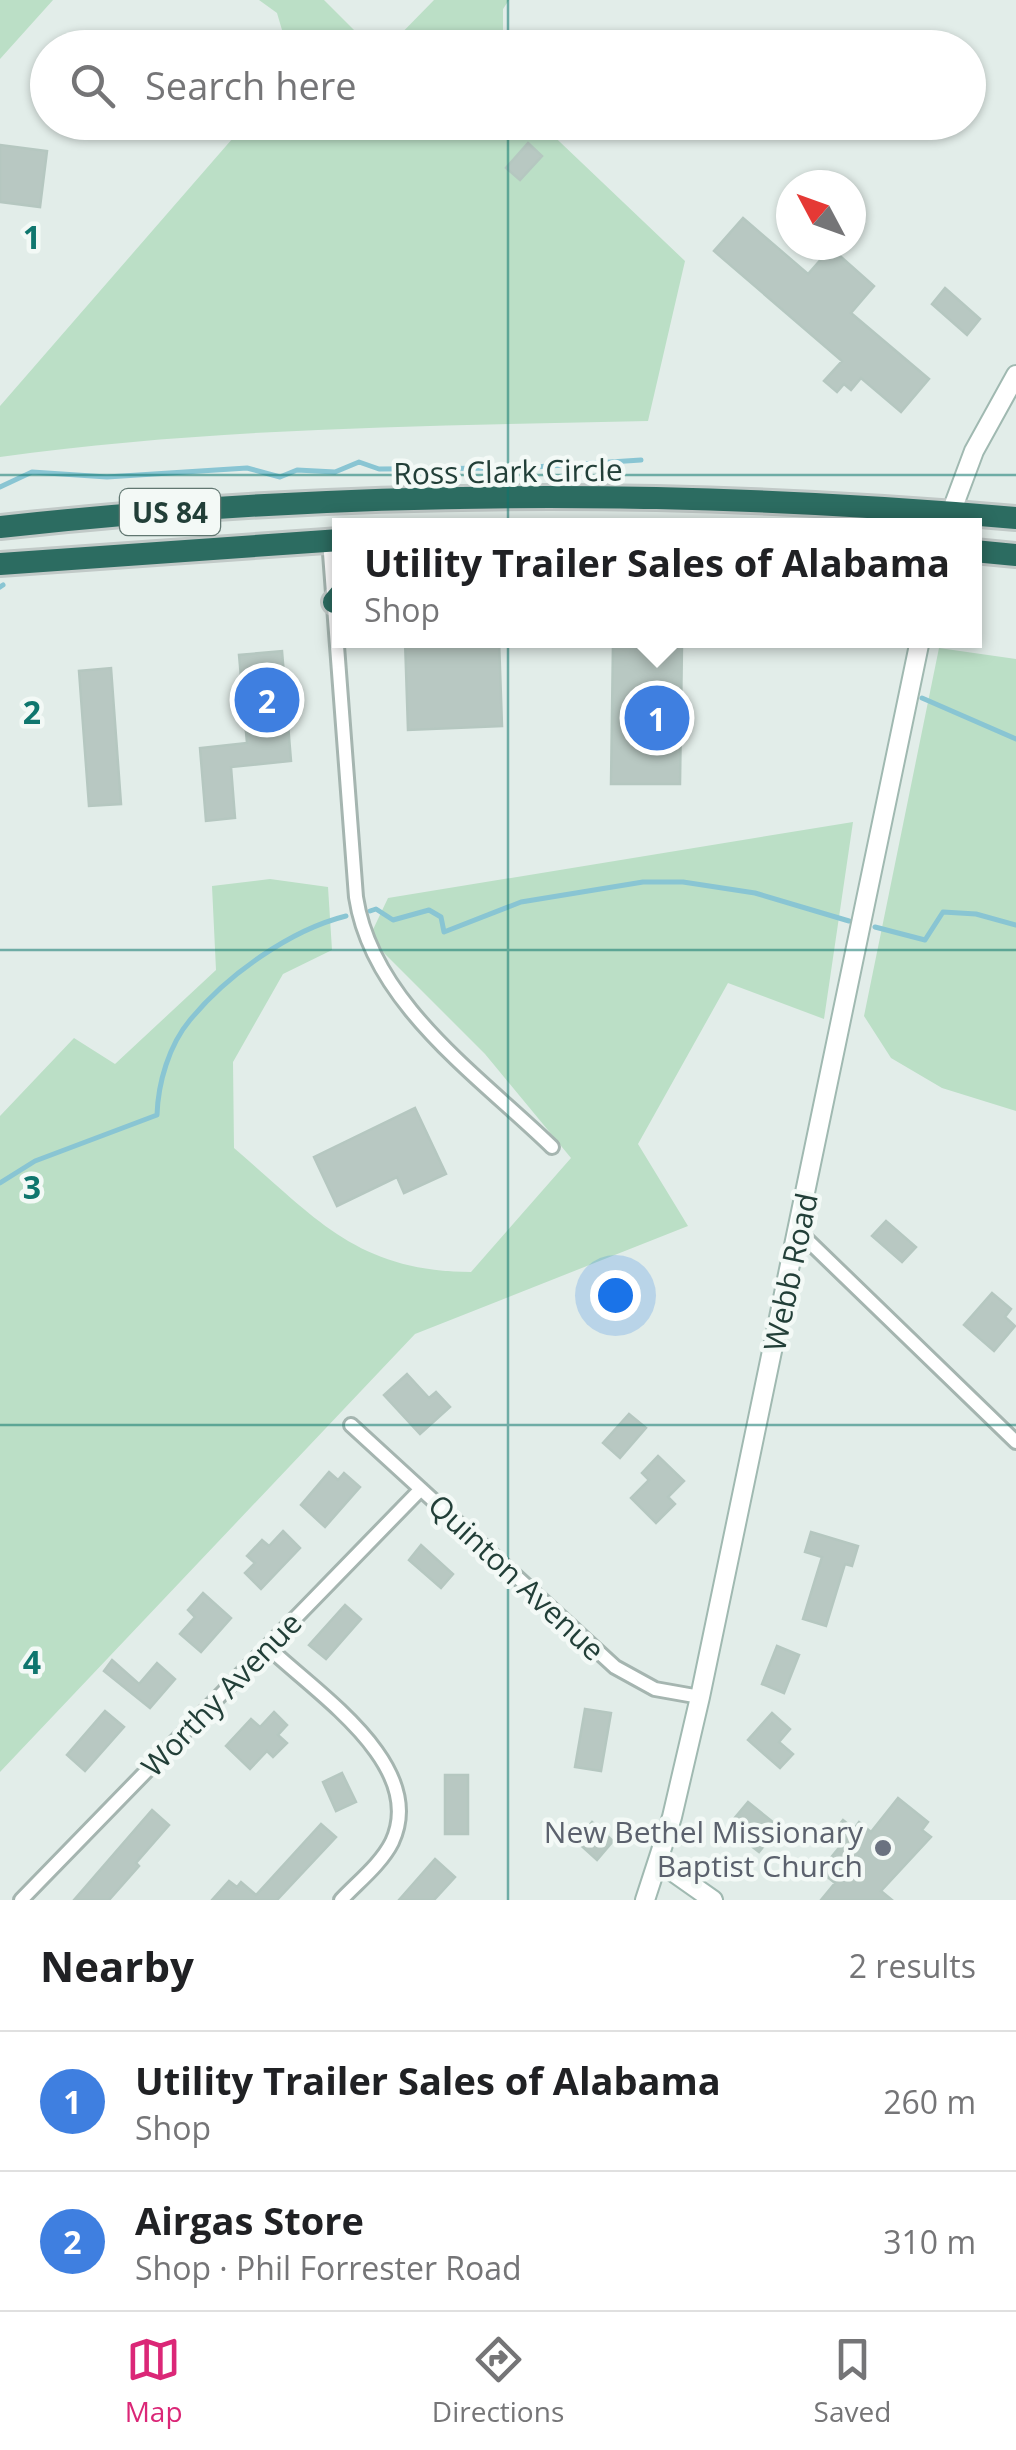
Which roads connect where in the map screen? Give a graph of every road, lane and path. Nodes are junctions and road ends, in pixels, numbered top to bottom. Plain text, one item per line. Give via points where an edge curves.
1 (1016, 375) edge
2 (327, 504) junction
3 (781, 514) edge
4 (915, 518) edge
5 (948, 518) edge
6 (982, 518) edge
7 (1016, 518) edge
8 (6, 527) edge
9 (332, 530) edge
10 (332, 540) edge
11 (982, 553) edge
12 (1016, 555) edge
13 (8, 563) edge
14 (340, 648) edge
15 (918, 648) edge
16 (552, 1147) dead end
17 (798, 1232) junction
18 (351, 1425) dead end
19 (1016, 1442) edge
20 (421, 1488) junction
21 (268, 1646) junction
22 (700, 1697) junction
23 (659, 1862) junction
24 (21, 1900) edge
25 (341, 1900) edge
26 (645, 1900) edge
27 (713, 1900) edge

1 - 5 street via 974,451
2 - 3 highway, Ross Clark Circle / US 84 via 530,499
2 - 8 highway, Ross Clark Circle / US 84
2 - 9 highway
3 - 4 highway, Ross Clark Circle / US 84
6 - 7 highway, Ross Clark Circle / US 84
8 - 13 highway
10 - 13 highway, US 84
11 - 12 highway
14 - 16 street via 356,897 366,940 416,1015
15 - 17 street, Webb Road
17 - 19 street
17 - 22 street, Webb Road
18 - 20 street, Quinton Avenue
20 - 21 street, Worthy Avenue
20 - 22 street, Quinton Avenue via 616,1667 655,1689
21 - 24 street, Worthy Avenue
21 - 25 street via 380,1753 396,1783 399,1818 392,1840
22 - 23 street, Webb Road
23 - 26 street, Webb Road
23 - 27 street

